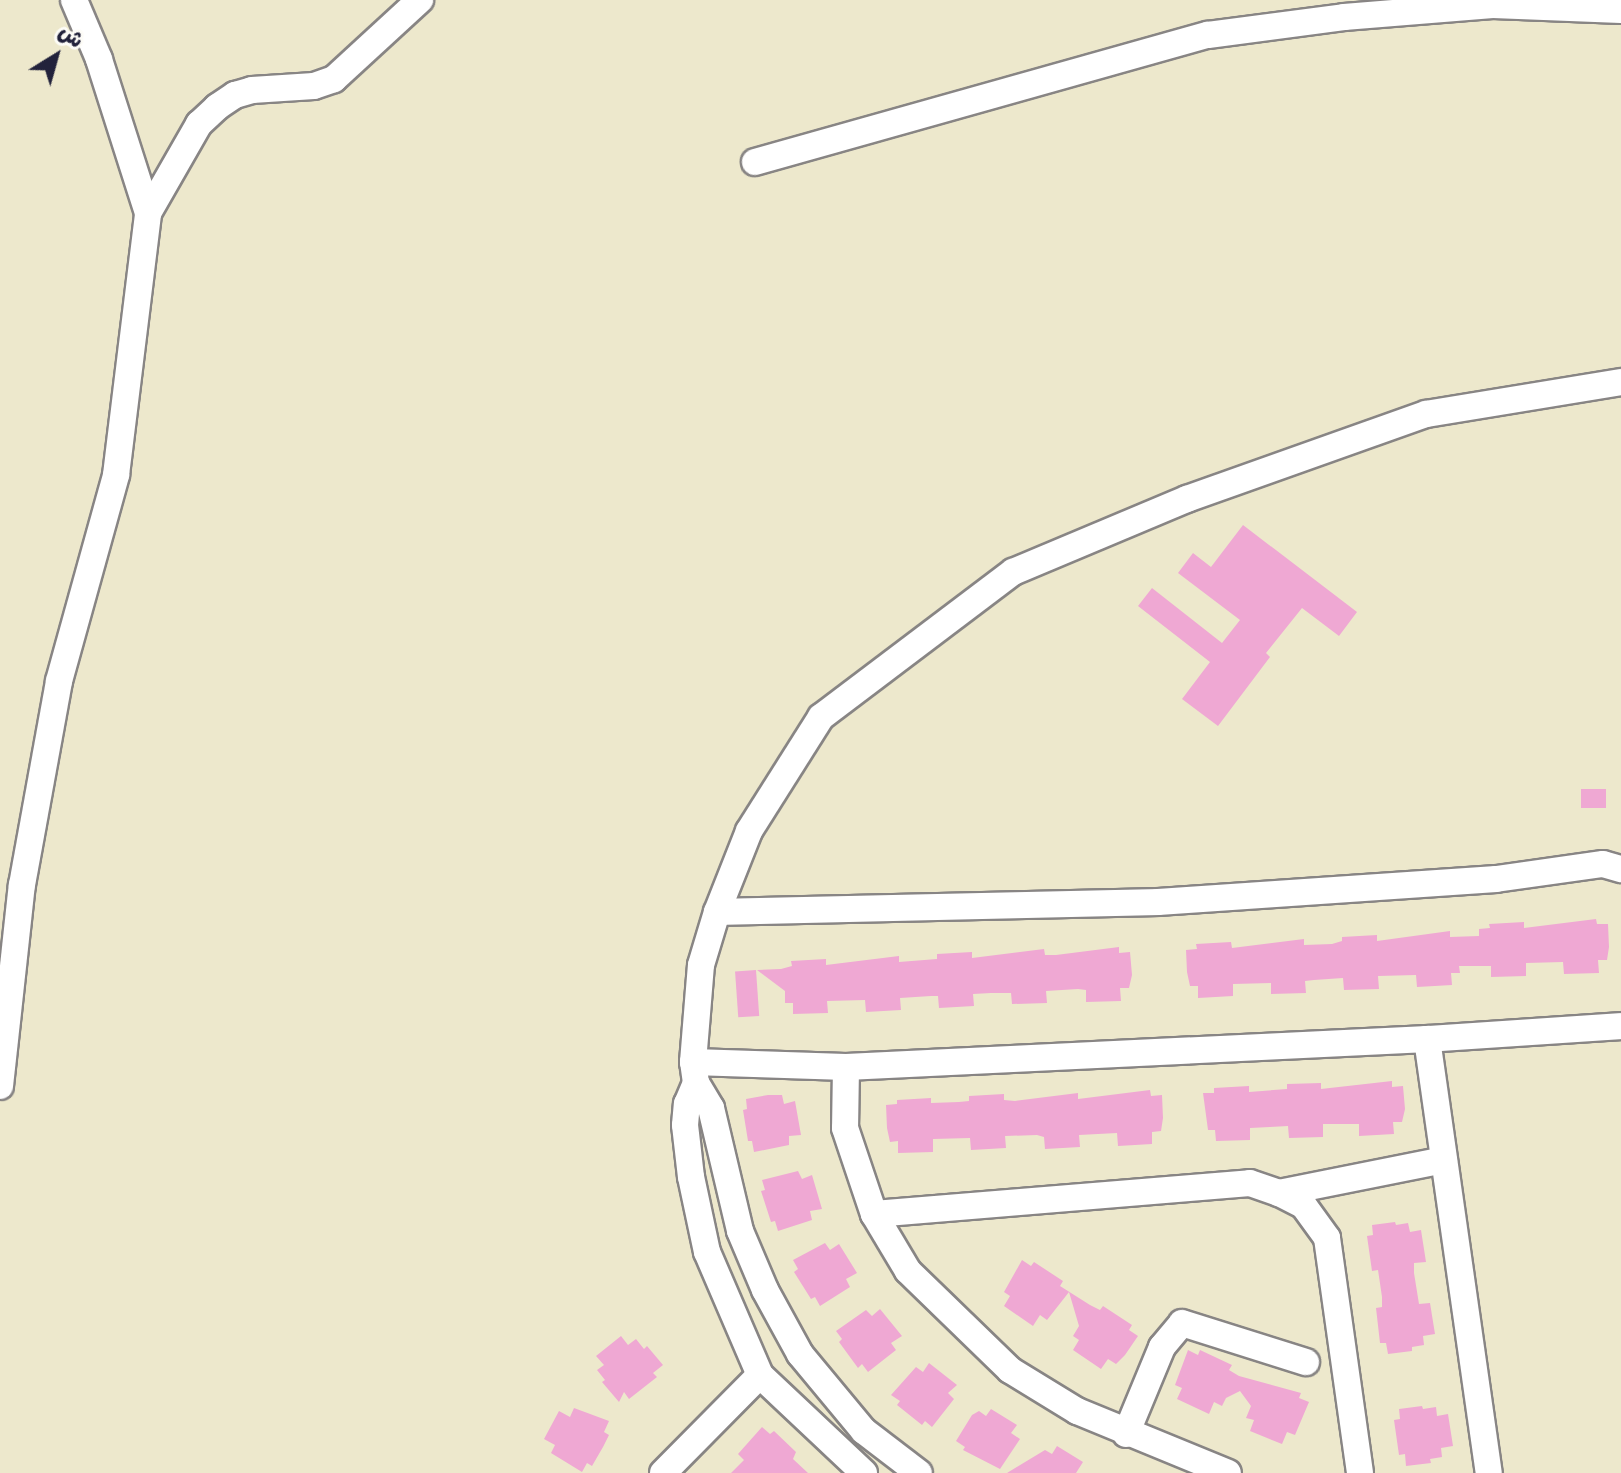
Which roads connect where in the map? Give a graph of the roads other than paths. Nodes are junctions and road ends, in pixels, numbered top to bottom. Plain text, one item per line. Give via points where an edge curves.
1 (74, 0) edge
2 (420, 0) edge
3 (1621, 10) edge
4 (755, 162) dead end
5 (148, 213) junction
6 (1621, 382) edge
7 (1615, 861) edge
8 (11, 881) edge
9 (717, 912) junction
10 (1621, 1026) edge
11 (1427, 1039) junction
12 (846, 1067) junction
13 (694, 1073) junction
14 (0, 1086) edge
15 (1444, 1160) junction
16 (1279, 1193) junction
17 (874, 1214) junction
18 (1306, 1362) dead end
19 (760, 1375) junction
20 (1126, 1434) junction
21 (664, 1473) edge
22 (864, 1473) edge
23 (919, 1473) edge
24 (1228, 1473) edge
25 (1360, 1473) edge
26 (1489, 1473) edge

1 - 5 street via 99,59
2 - 5 street via 334,79 314,86 252,90 217,107 199,124
3 - 4 street via 1493,5 1208,35
5 - 8 street via 116,475
6 - 9 street via 1426,414 1187,499 1013,572 821,717 749,831
7 - 9 street via 1496,879 1158,902
8 - 14 street
9 - 13 street via 701,965
10 - 11 street
11 - 12 street
11 - 15 street
12 - 13 street
12 - 17 street via 845,1128
13 - 19 street via 685,1125 704,1237
13 - 23 street via 711,1108 740,1231 800,1354 864,1431
15 - 16 street
15 - 26 street
16 - 17 street via 1250,1183
16 - 25 street via 1304,1206 1327,1238
17 - 20 street via 908,1271 1010,1370
18 - 20 street via 1182,1323 1162,1347
19 - 21 street
19 - 22 street
20 - 24 street

